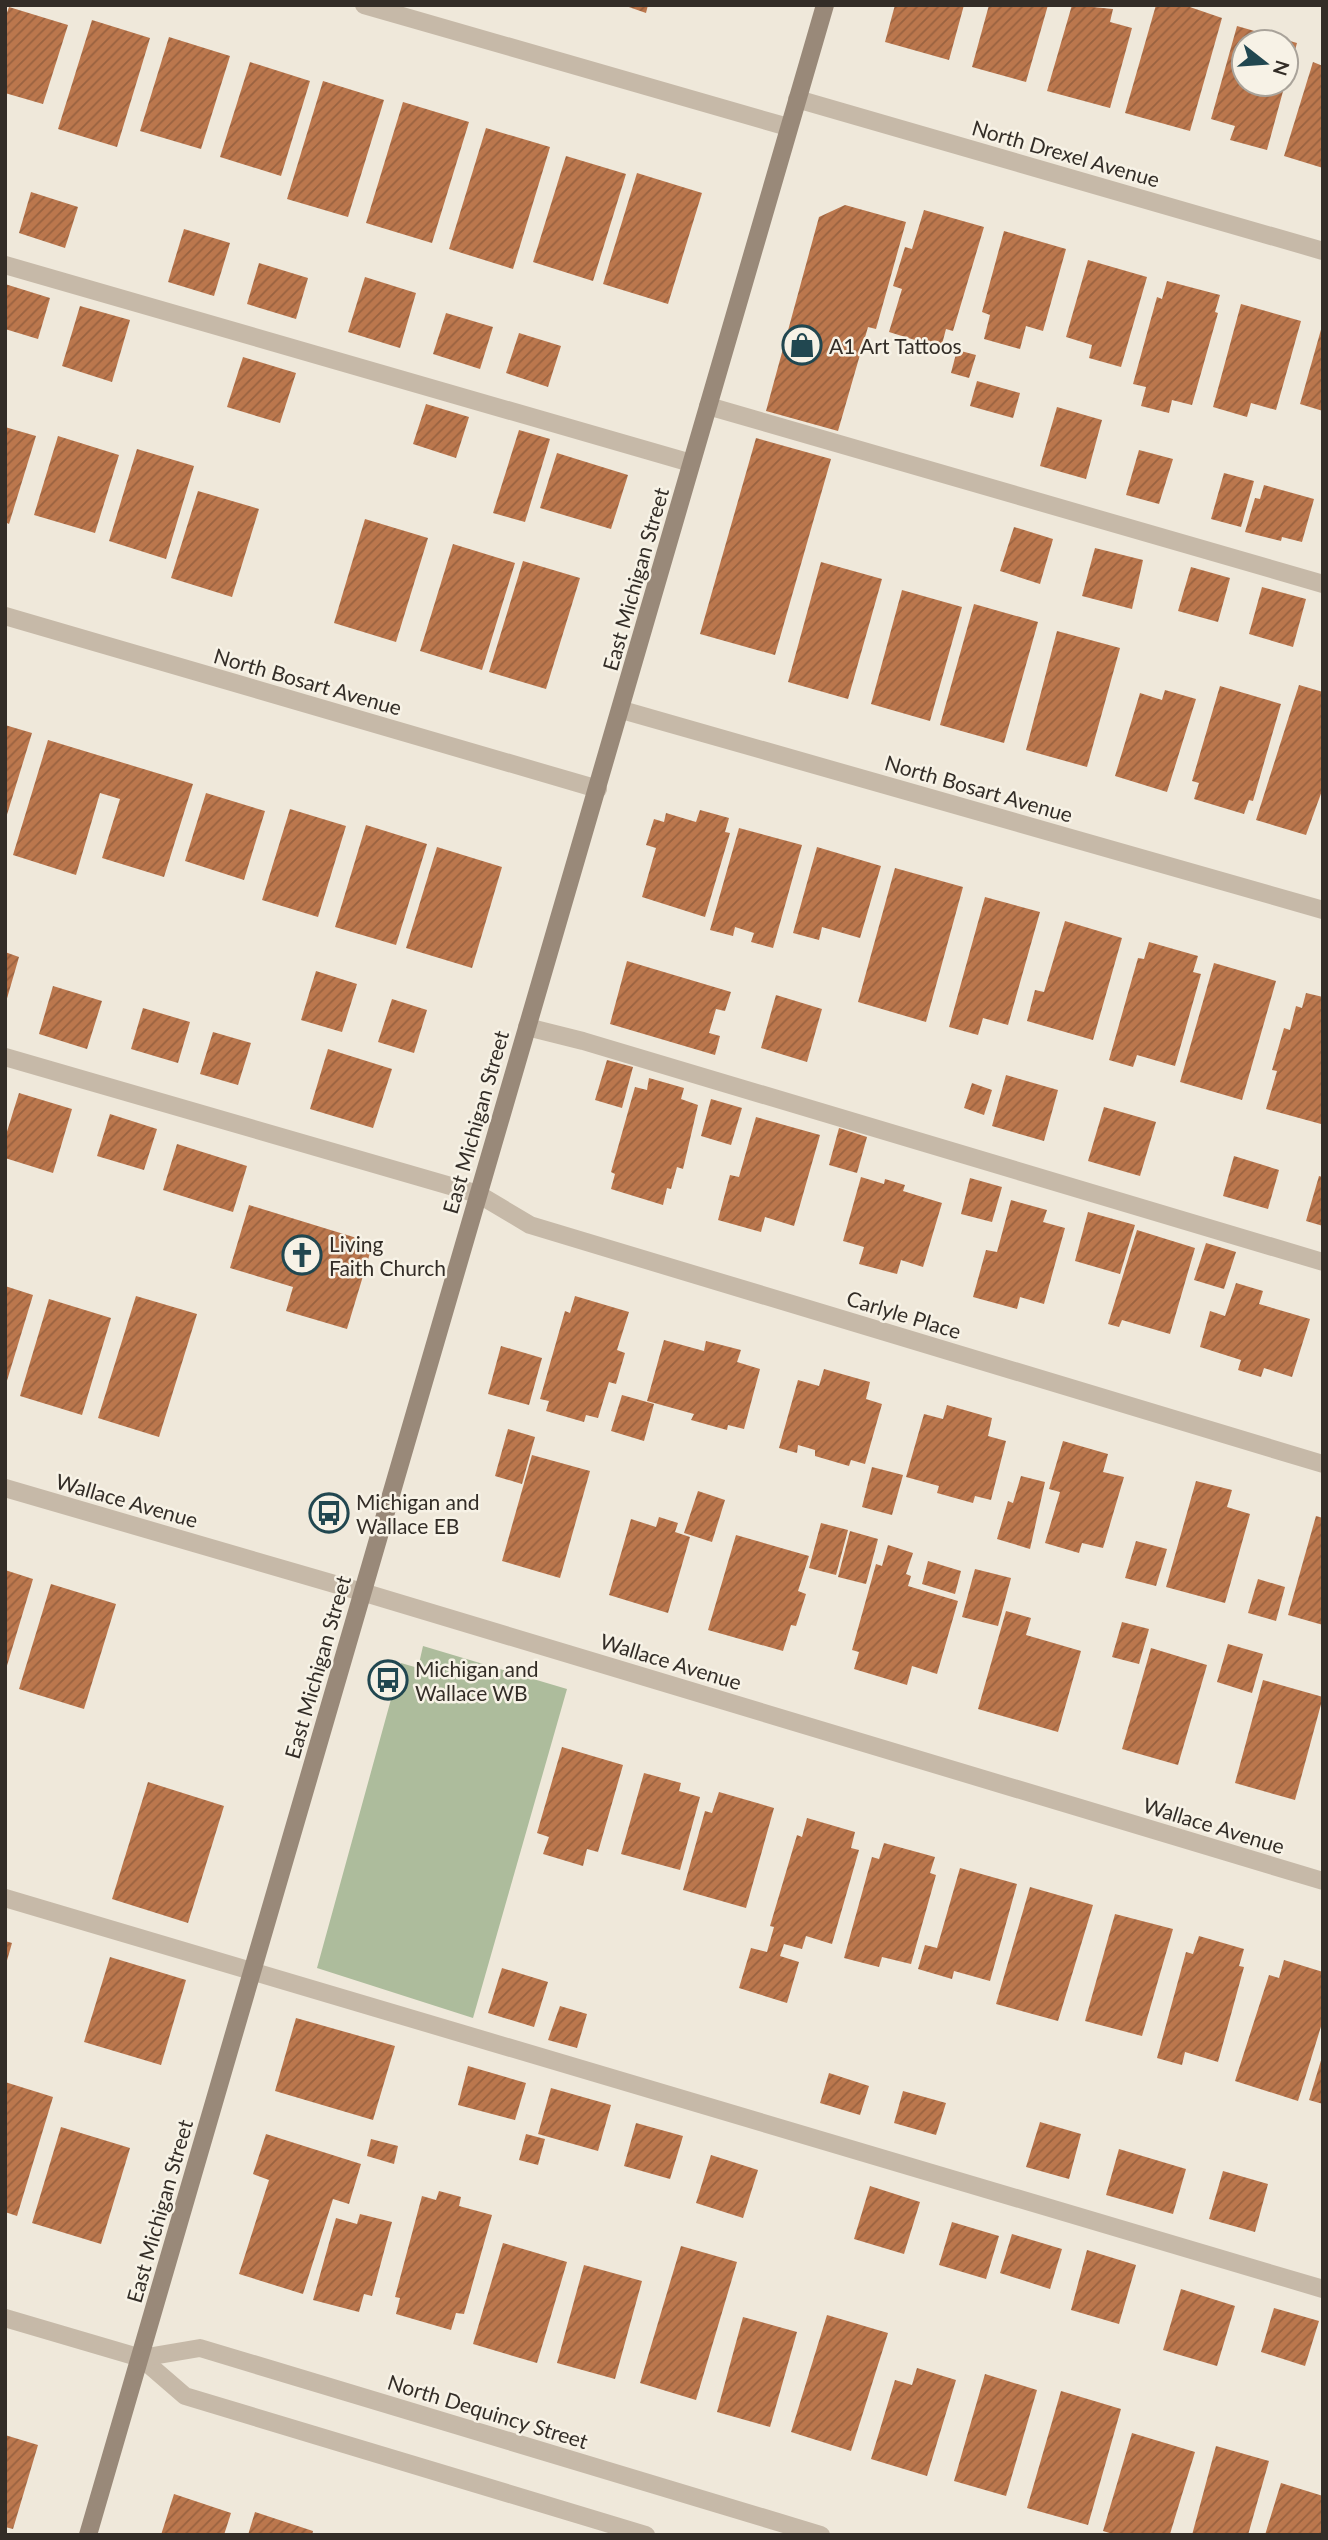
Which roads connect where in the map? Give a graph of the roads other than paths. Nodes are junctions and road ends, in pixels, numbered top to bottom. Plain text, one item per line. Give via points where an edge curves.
1 (364, 5) edge
2 (825, 5) edge
3 (797, 99) junction
4 (788, 127) junction
5 (1323, 251) edge
6 (5, 265) edge
7 (708, 406) junction
8 (691, 463) junction
9 (1323, 584) edge
10 (5, 616) edge
11 (622, 710) junction
12 (598, 789) junction
13 (1323, 910) edge
14 (527, 1027) junction
15 (5, 1057) edge
16 (478, 1194) junction
17 (1323, 1262) edge
18 (1323, 1464) edge
19 (5, 1488) edge
20 (362, 1592) junction
21 (1323, 1881) edge
22 (5, 1898) edge
23 (253, 1969) junction
24 (1323, 2289) edge
25 (5, 2319) edge
26 (141, 2358) junction
27 (88, 2535) edge
28 (646, 2535) edge
29 (821, 2535) edge

1 - 4 street
2 - 3 main road, East Michigan Street
3 - 4 main road, East Michigan Street
3 - 5 street, North Drexel Avenue
4 - 7 main road, East Michigan Street
6 - 8 street
7 - 8 main road, East Michigan Street
7 - 9 street
8 - 11 main road, East Michigan Street
10 - 12 street, North Bosart Avenue
11 - 12 main road, East Michigan Street
11 - 13 street, North Bosart Avenue
12 - 14 main road, East Michigan Street
14 - 16 main road, East Michigan Street
14 - 17 street
15 - 16 street, Carlyle Place
16 - 18 street, Carlyle Place via 530,1225
16 - 20 main road, East Michigan Street
19 - 20 street, Wallace Avenue
20 - 21 street, Wallace Avenue
20 - 23 main road, East Michigan Street
22 - 23 street
23 - 24 street
23 - 26 main road, East Michigan Street
25 - 26 street, North Dequincy Street
26 - 27 main road, East Michigan Street
26 - 28 street, North Dequincy Street via 185,2396
26 - 29 street, North Dequincy Street via 200,2348

